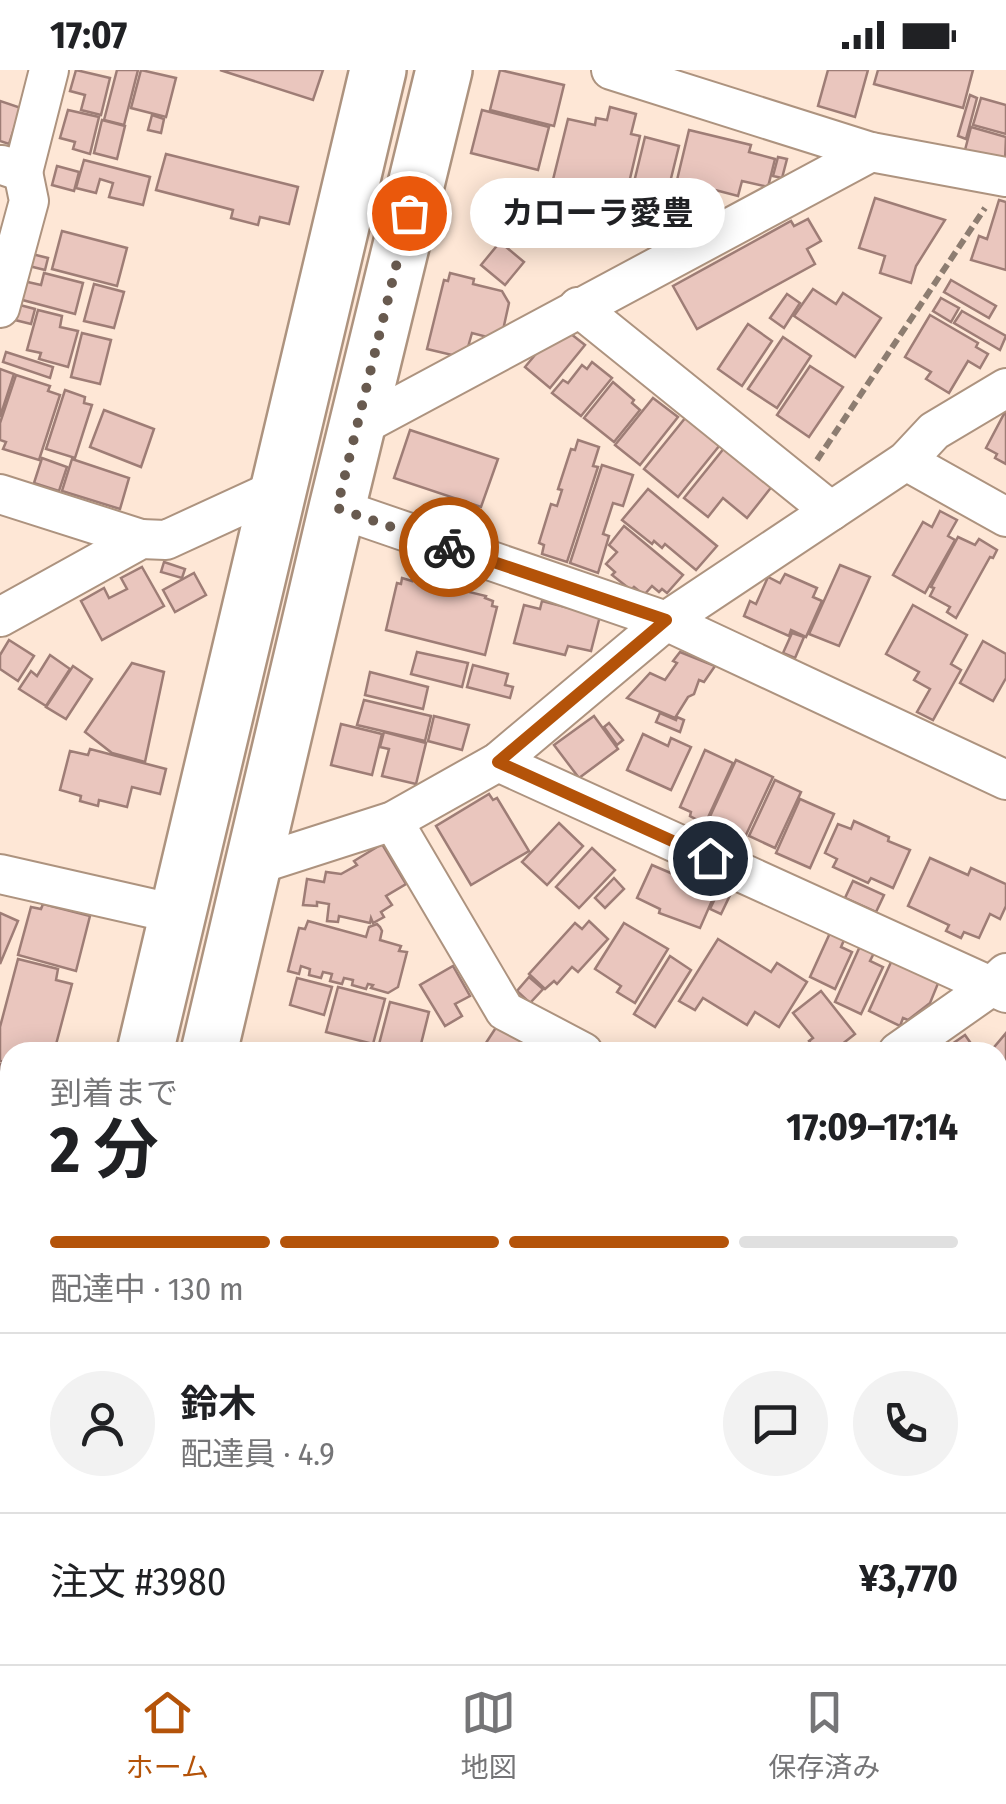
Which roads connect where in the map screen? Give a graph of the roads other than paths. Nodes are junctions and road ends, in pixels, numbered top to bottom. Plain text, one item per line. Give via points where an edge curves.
1 (49, 70) edge
2 (378, 70) edge
3 (444, 70) edge
4 (611, 70) edge
5 (871, 152) junction
6 (11, 168) edge
7 (1006, 177) edge
8 (0, 308) edge
9 (578, 308) junction
10 (1006, 388) edge
11 (357, 428) junction
12 (906, 462) junction
13 (280, 488) junction
14 (0, 494) edge
15 (337, 508) junction
16 (831, 511) junction
17 (1006, 517) edge
18 (141, 539) junction
19 (0, 616) edge
20 (666, 620) junction
21 (498, 762) junction
22 (1006, 780) edge
23 (393, 820) junction
24 (253, 866) junction
25 (0, 874) edge
26 (176, 914) junction
27 (1001, 984) edge
28 (147, 1042) edge
29 (211, 1042) edge
30 (565, 1042) edge
31 (913, 1042) edge

1 - 6 street
2 - 13 street
3 - 11 street
4 - 5 street
5 - 7 street
5 - 9 street
6 - 8 street via 29,201
9 - 11 street
9 - 16 street
10 - 12 street via 934,432
11 - 15 street
12 - 16 street
12 - 17 street
13 - 18 street via 166,540
13 - 26 street
14 - 18 street
15 - 20 street
15 - 24 street
16 - 20 street
18 - 19 street
20 - 21 street
20 - 22 street
21 - 23 street
21 - 27 street
23 - 24 street
23 - 30 street via 505,1011
24 - 29 street
25 - 26 street
26 - 28 street
27 - 31 street

